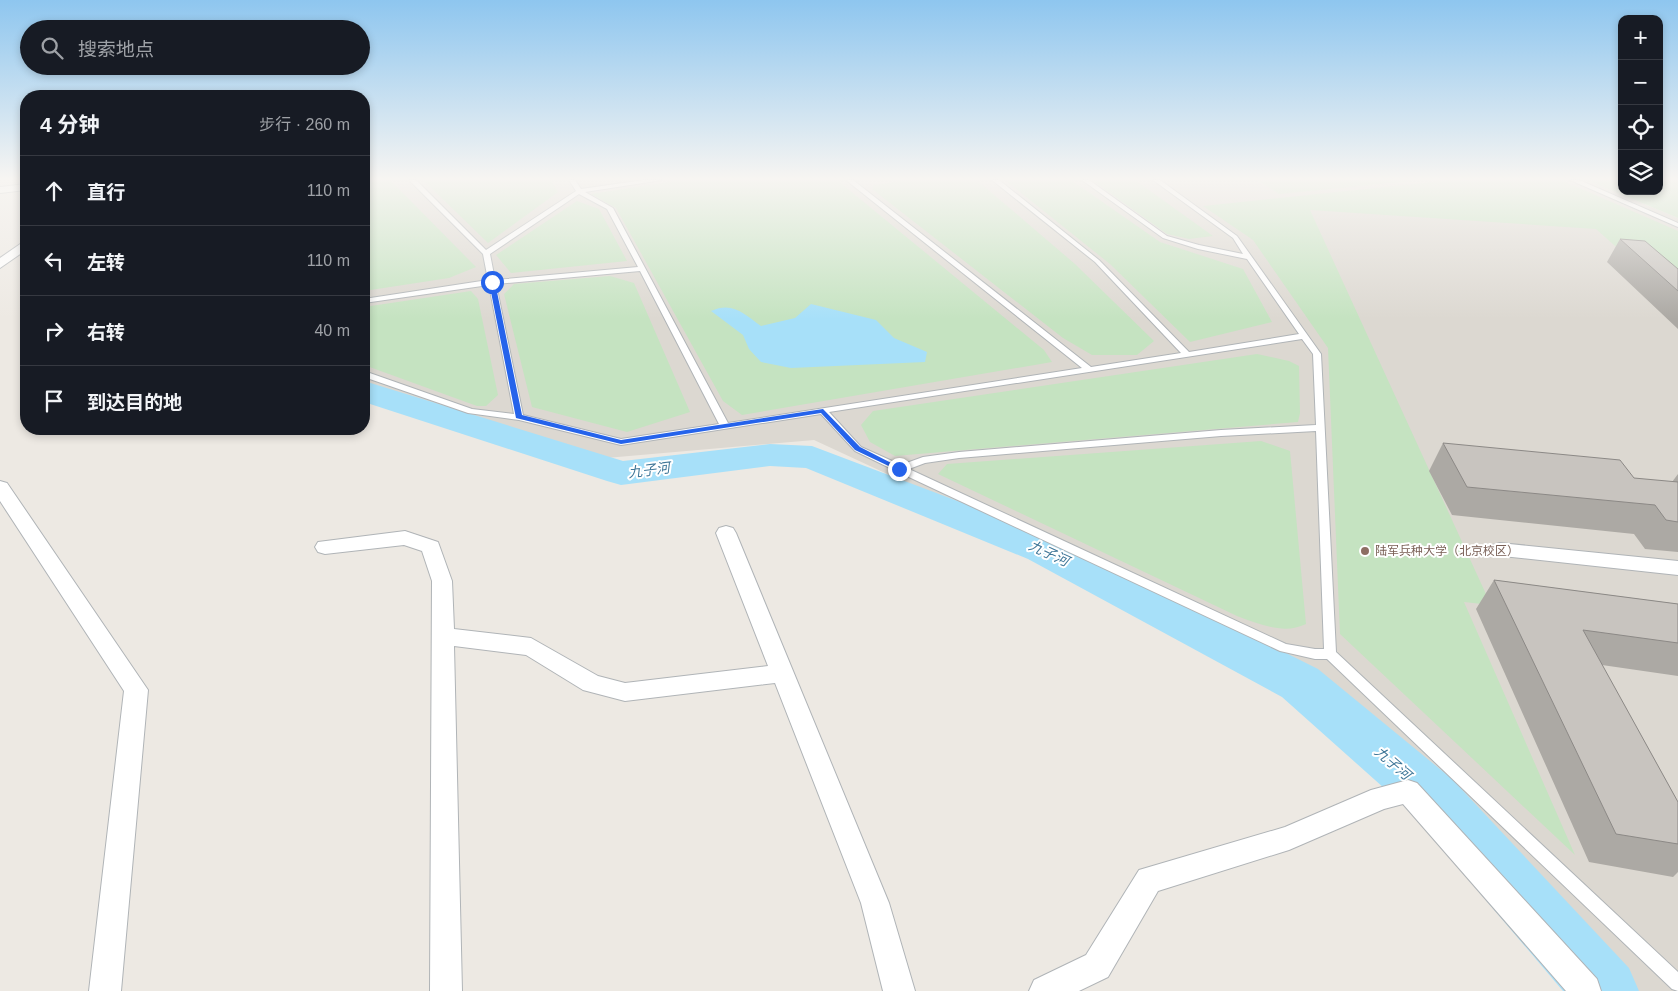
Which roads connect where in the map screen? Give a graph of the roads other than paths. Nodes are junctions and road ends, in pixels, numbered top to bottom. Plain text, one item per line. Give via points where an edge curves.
1 (459, 226) edge
2 (526, 226) edge
3 (620, 226) edge
4 (907, 226) edge
5 (1053, 226) edge
6 (1150, 226) edge
7 (1220, 226) edge
8 (20, 249) edge
9 (486, 253) junction
10 (1249, 257) junction
11 (0, 264) edge
12 (642, 269) junction
13 (492, 282) junction
14 (370, 300) edge
15 (1305, 336) junction
16 (1188, 355) junction
17 (1090, 370) junction
18 (370, 376) edge
19 (823, 411) junction
20 (519, 417) junction
21 (725, 426) junction
22 (1320, 428) junction
23 (899, 469) junction
24 (0, 487) edge
25 (726, 533) dead end
26 (325, 547) dead end
27 (1500, 550) dead end
28 (1678, 568) edge
29 (443, 636) junction
30 (1330, 654) junction
31 (783, 673) junction
32 (1678, 983) edge
33 (1586, 990) dead end
34 (105, 991) edge
35 (446, 991) edge
36 (899, 991) edge
37 (1045, 991) edge

1 - 9 lane
2 - 9 lane
3 - 12 lane
4 - 17 lane
5 - 16 lane via 1097,261
6 - 10 lane via 1165,237
7 - 10 lane via 1235,237
8 - 11 street
9 - 13 lane
10 - 15 lane
12 - 13 lane
12 - 21 lane
13 - 14 lane
13 - 20 lane
15 - 16 lane
15 - 22 lane via 1317,354
16 - 17 lane
17 - 19 lane
18 - 20 lane via 471,411
19 - 21 lane
19 - 23 lane via 858,449
20 - 21 lane via 621,442
22 - 23 lane via 959,454 923,460
22 - 30 lane
23 - 30 lane via 1284,648
24 - 34 street via 136,690
25 - 31 street
26 - 29 street via 405,538 431,547 442,581
27 - 28 street
29 - 31 street via 531,647 591,683 625,692
29 - 35 street
30 - 32 lane
31 - 36 street via 876,903
33 - 37 street via 1408,791 1380,798 1289,838 1149,880 1097,966

